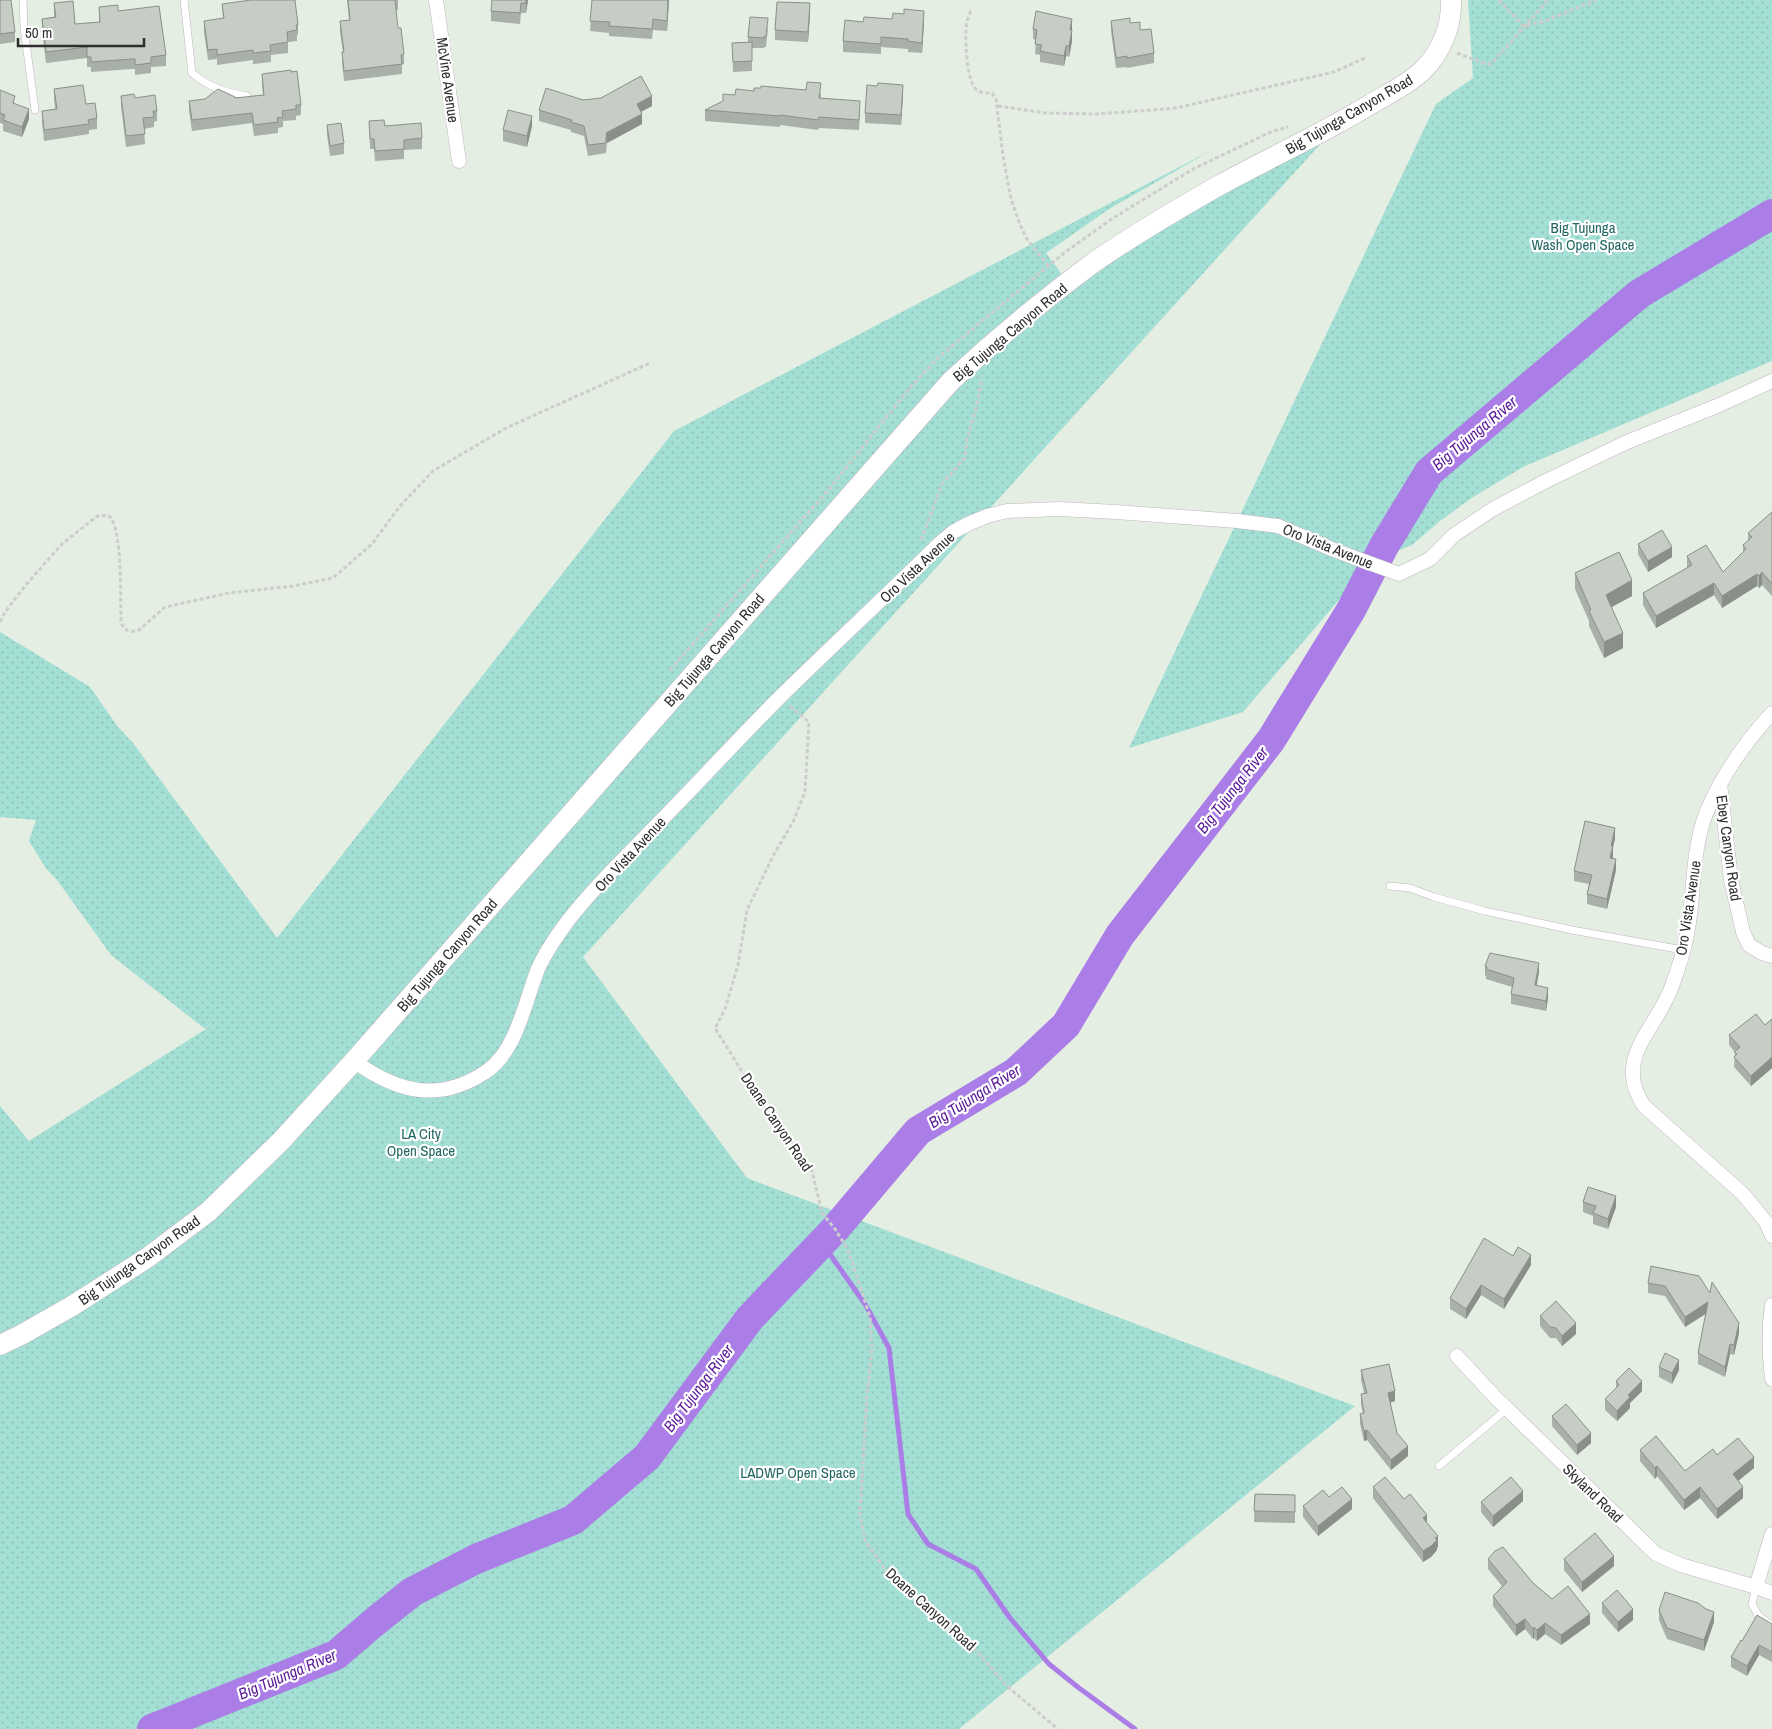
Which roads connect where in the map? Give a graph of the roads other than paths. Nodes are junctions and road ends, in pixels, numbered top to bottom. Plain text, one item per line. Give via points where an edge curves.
1 (23, 0) edge
2 (184, 0) edge
3 (436, 0) edge
4 (1451, 0) edge
5 (247, 96) edge
6 (35, 110) dead end
7 (459, 161) dead end
8 (1772, 381) edge
9 (1772, 713) edge
10 (1720, 782) junction
11 (1390, 886) dead end
12 (1682, 950) junction
13 (1772, 956) edge
14 (354, 1060) junction
15 (1772, 1236) edge
16 (1772, 1305) edge
17 (0, 1345) edge
18 (1457, 1356) dead end
19 (1772, 1379) edge
20 (1507, 1409) junction
21 (1439, 1466) dead end
22 (1772, 1534) edge
23 (1756, 1587) junction
24 (1772, 1593) edge
25 (1772, 1626) edge

1 - 6 lane
2 - 5 lane via 192,73 205,84
3 - 7 street, McVine Avenue
4 - 14 street, Big Tujunga Canyon Road via 1447,32 1440,46 1432,60 1409,82 1153,224 1039,304 951,381
8 - 14 street, Oro Vista Avenue via 1628,442 1493,509 1454,535 1430,559 1399,574 1278,526 1228,520 1059,509 1007,511 987,516 953,532 780,697 567,922 538,969 516,1032 500,1059 489,1069 449,1089 427,1091 387,1081
9 - 10 street, Oro Vista Avenue via 1753,733
10 - 12 street, Oro Vista Avenue via 1701,830 1687,935
10 - 13 street, Ebey Canyon Road via 1731,880 1743,932 1749,945 1762,954
11 - 12 lane via 1410,888 1468,906 1543,923
12 - 15 street, Oro Vista Avenue via 1672,986 1659,1014 1643,1037 1634,1062 1632,1080 1636,1094 1653,1115 1743,1194 1766,1222
14 - 17 street, Big Tujunga Canyon Road via 281,1141 208,1212 147,1258 72,1306
16 - 19 street via 1768,1326
18 - 20 street, Skyland Road
20 - 21 lane
20 - 23 street, Skyland Road via 1656,1554 1681,1565
22 - 23 street
23 - 24 street
23 - 25 lane via 1752,1604 1758,1616

